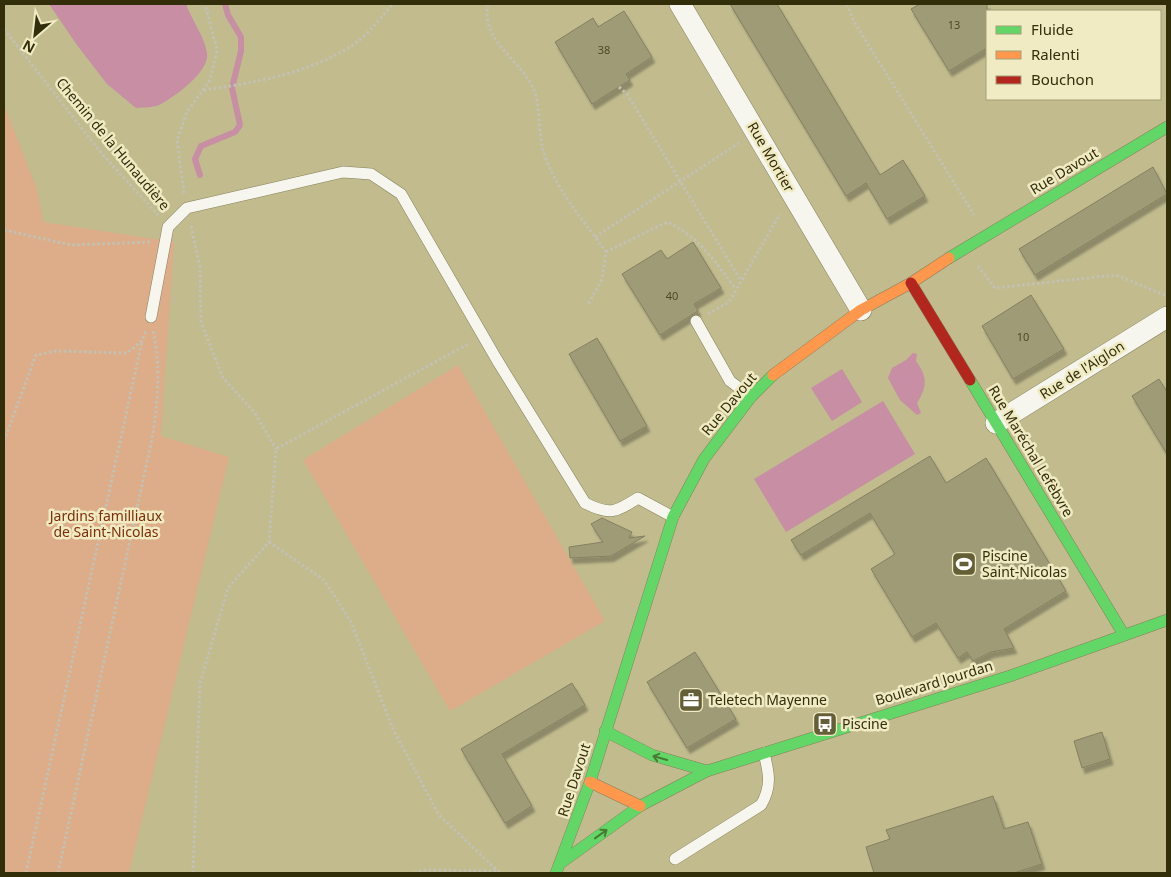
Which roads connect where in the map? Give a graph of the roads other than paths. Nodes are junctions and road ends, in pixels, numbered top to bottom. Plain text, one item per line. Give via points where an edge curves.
1 (680, 4) edge
2 (1167, 127) edge
3 (911, 283) junction
4 (861, 310) junction
5 (150, 317) road end
6 (1167, 317) edge
7 (696, 322) road end
8 (751, 397) junction
9 (996, 423) junction
10 (673, 518) junction
11 (1167, 620) edge
12 (1124, 635) junction
13 (605, 730) junction
14 (763, 752) junction
15 (707, 770) junction
16 (590, 782) junction
17 (640, 806) junction
18 (675, 859) dead end
19 (562, 862) junction
20 (556, 873) edge

1 - 4 street, Rue Mortier
2 - 3 street, Rue Davout
3 - 4 street, Rue Davout
3 - 9 street, Rue Maréchal Lefèbvre
4 - 8 street, Rue Davout via 778,370
5 - 10 lane via 168,227 187,208 343,172 371,174 401,194 585,503 601,512 617,511 638,498
6 - 9 street, Rue de l'Aiglon
7 - 8 lane via 730,381
8 - 10 street, Rue Davout via 704,459
9 - 12 street, Rue Maréchal Lefèbvre
10 - 13 street, Rue Davout
11 - 12 street, Boulevard Jourdan
12 - 14 street, Boulevard Jourdan via 1010,676
15 -> 13 street via 652,755
13 - 16 street, Rue Davout
14 - 15 street, Boulevard Jourdan
14 - 18 lane via 770,774 769,792 761,804
15 - 17 street, Boulevard Jourdan
16 - 17 street
16 - 19 street, Rue Davout
19 -> 17 street, Boulevard Jourdan
19 - 20 street, Boulevard Jourdan

